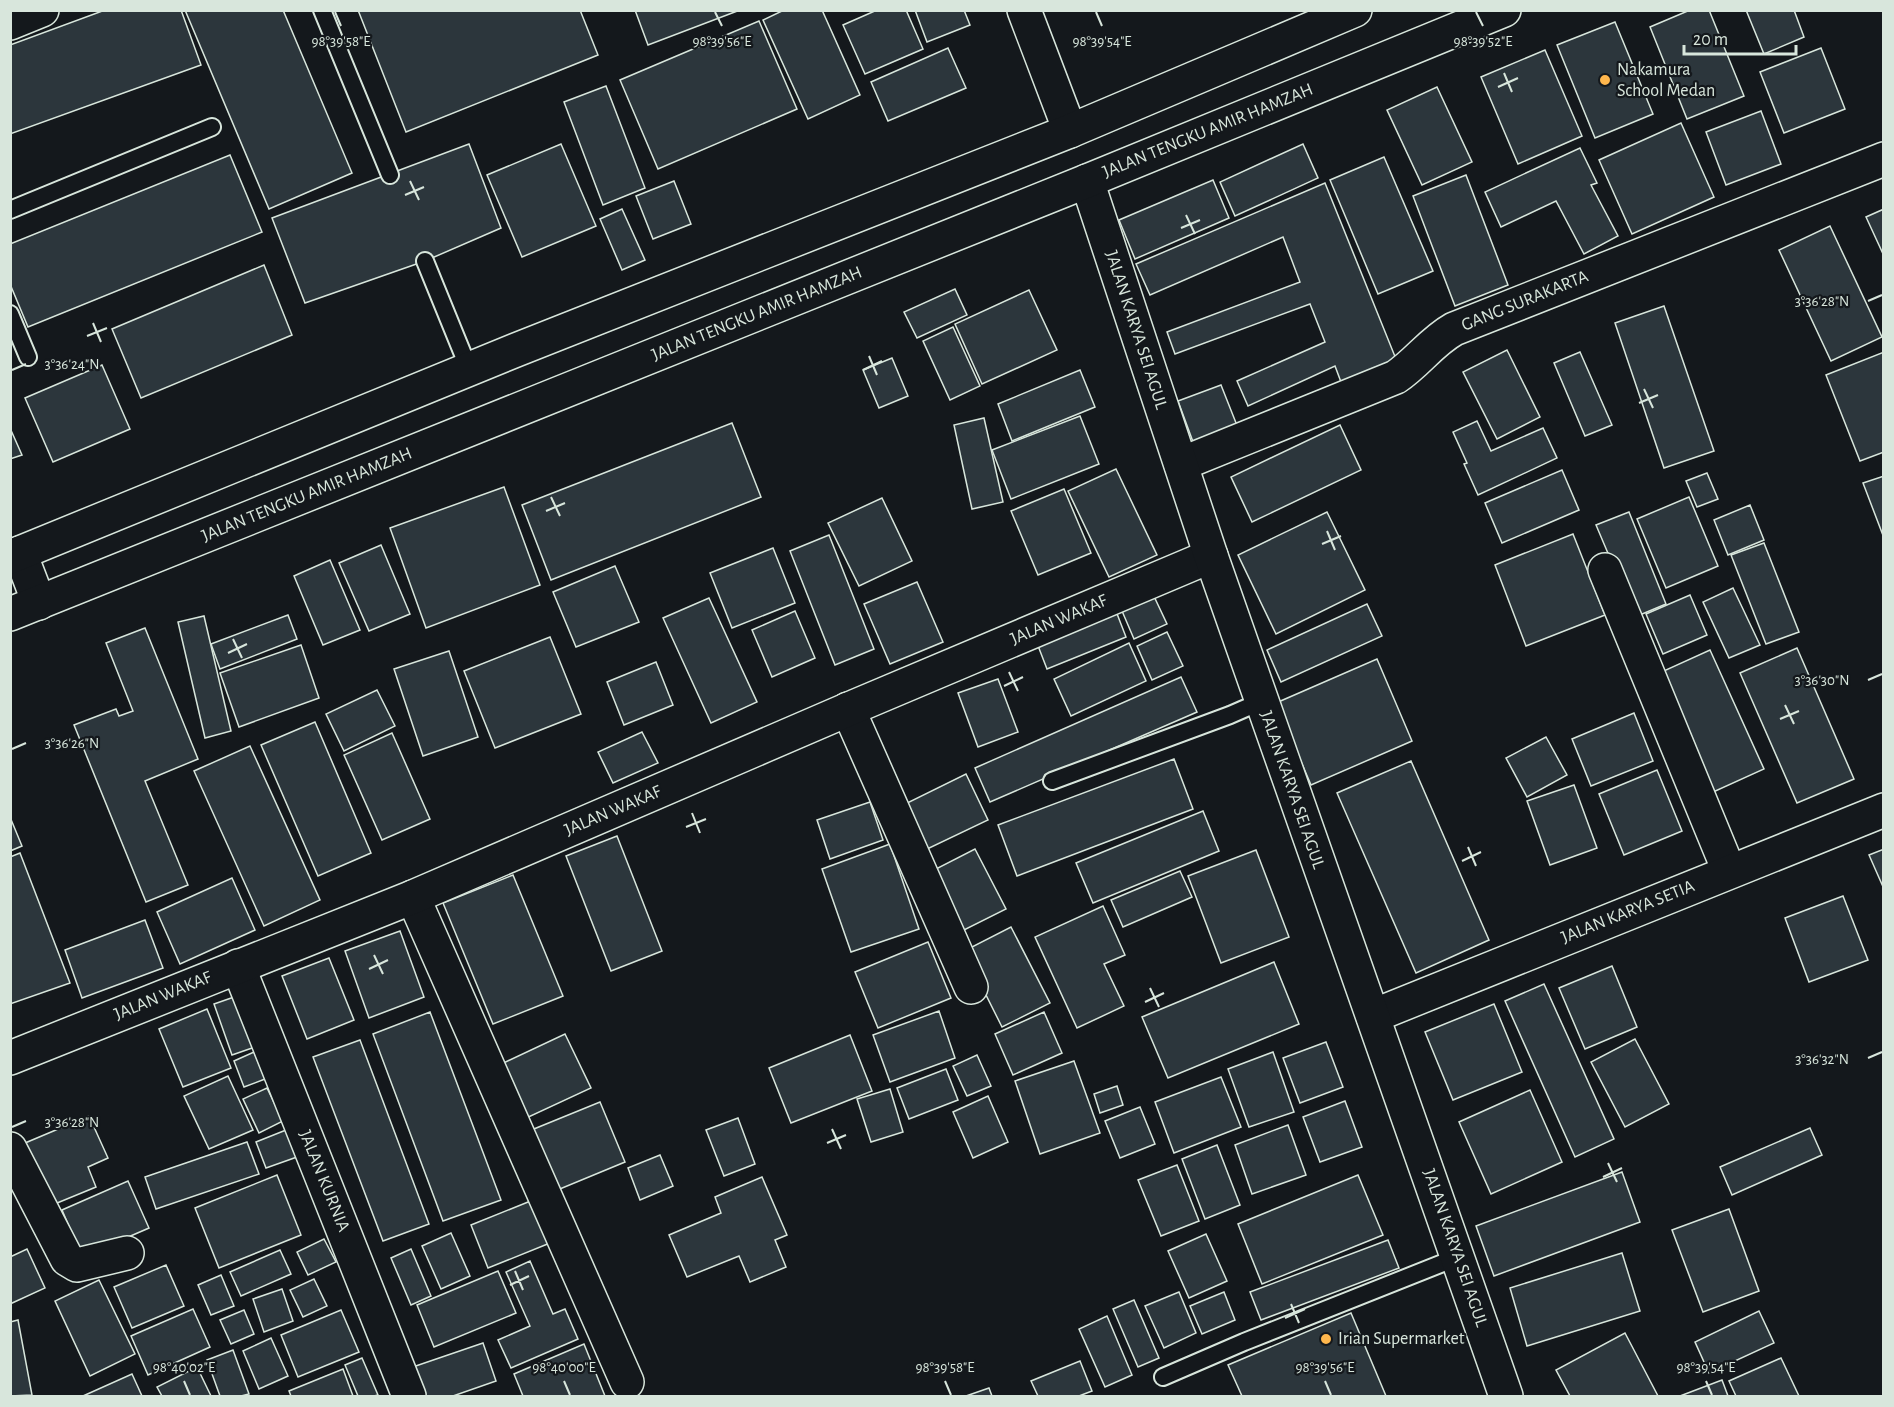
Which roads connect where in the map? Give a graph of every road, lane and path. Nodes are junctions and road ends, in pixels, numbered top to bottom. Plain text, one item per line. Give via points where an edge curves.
1 (42, 10) edge
2 (322, 10) edge
3 (1024, 10) edge
4 (1355, 10) edge
5 (1504, 10) edge
6 (10, 23) edge
7 (212, 126) dead end
8 (1070, 131) junction
9 (1884, 159) edge
10 (390, 175) dead end
11 (1087, 181) junction
12 (10, 210) edge
13 (425, 261) dead end
14 (10, 314) edge
15 (28, 357) dead end
16 (469, 369) junction
17 (1181, 464) junction
18 (15, 555) edge
19 (1211, 556) junction
20 (1605, 570) dead end
21 (25, 609) edge
22 (1262, 701) junction
23 (848, 709) junction
24 (1052, 781) dead end
25 (1884, 810) edge
26 (1729, 871) junction
27 (413, 897) junction
28 (238, 966) junction
29 (971, 987) dead end
30 (1373, 1016) junction
31 (10, 1058) edge
32 (10, 1149) edge
33 (127, 1253) dead end
34 (1458, 1257) junction
35 (1163, 1377) dead end
36 (627, 1382) dead end
37 (409, 1396) edge
38 (1506, 1396) edge

1 - 6 street
2 - 10 lane
3 - 8 street
4 - 8 street
5 - 11 street, JALAN TENGKU AMIR HAMZAH
7 - 12 lane
8 - 16 street
9 - 17 street, GANG SURAKARTA via 1454,329 1437,338 1413,365 1396,376
11 - 17 street, JALAN KARYA SEI AGUL
11 - 21 street, JALAN TENGKU AMIR HAMZAH
13 - 16 lane
14 - 15 lane
16 - 18 street
17 - 19 street, JALAN KARYA SEI AGUL
18 - 21 street
19 - 22 street, JALAN KARYA SEI AGUL
19 - 23 street, JALAN WAKAF
20 - 26 street
22 - 24 lane
22 - 30 street, JALAN KARYA SEI AGUL
23 - 27 street, JALAN WAKAF
23 - 29 street
25 - 26 street, JALAN KARYA SETIA
26 - 30 street, JALAN KARYA SETIA
27 - 28 street, JALAN WAKAF
27 - 36 street
28 - 31 street, JALAN WAKAF
28 - 37 street, JALAN KURNIA
30 - 34 street, JALAN KARYA SEI AGUL
32 - 33 street via 67,1259 77,1265
34 - 35 lane
34 - 38 street, JALAN KARYA SEI AGUL

